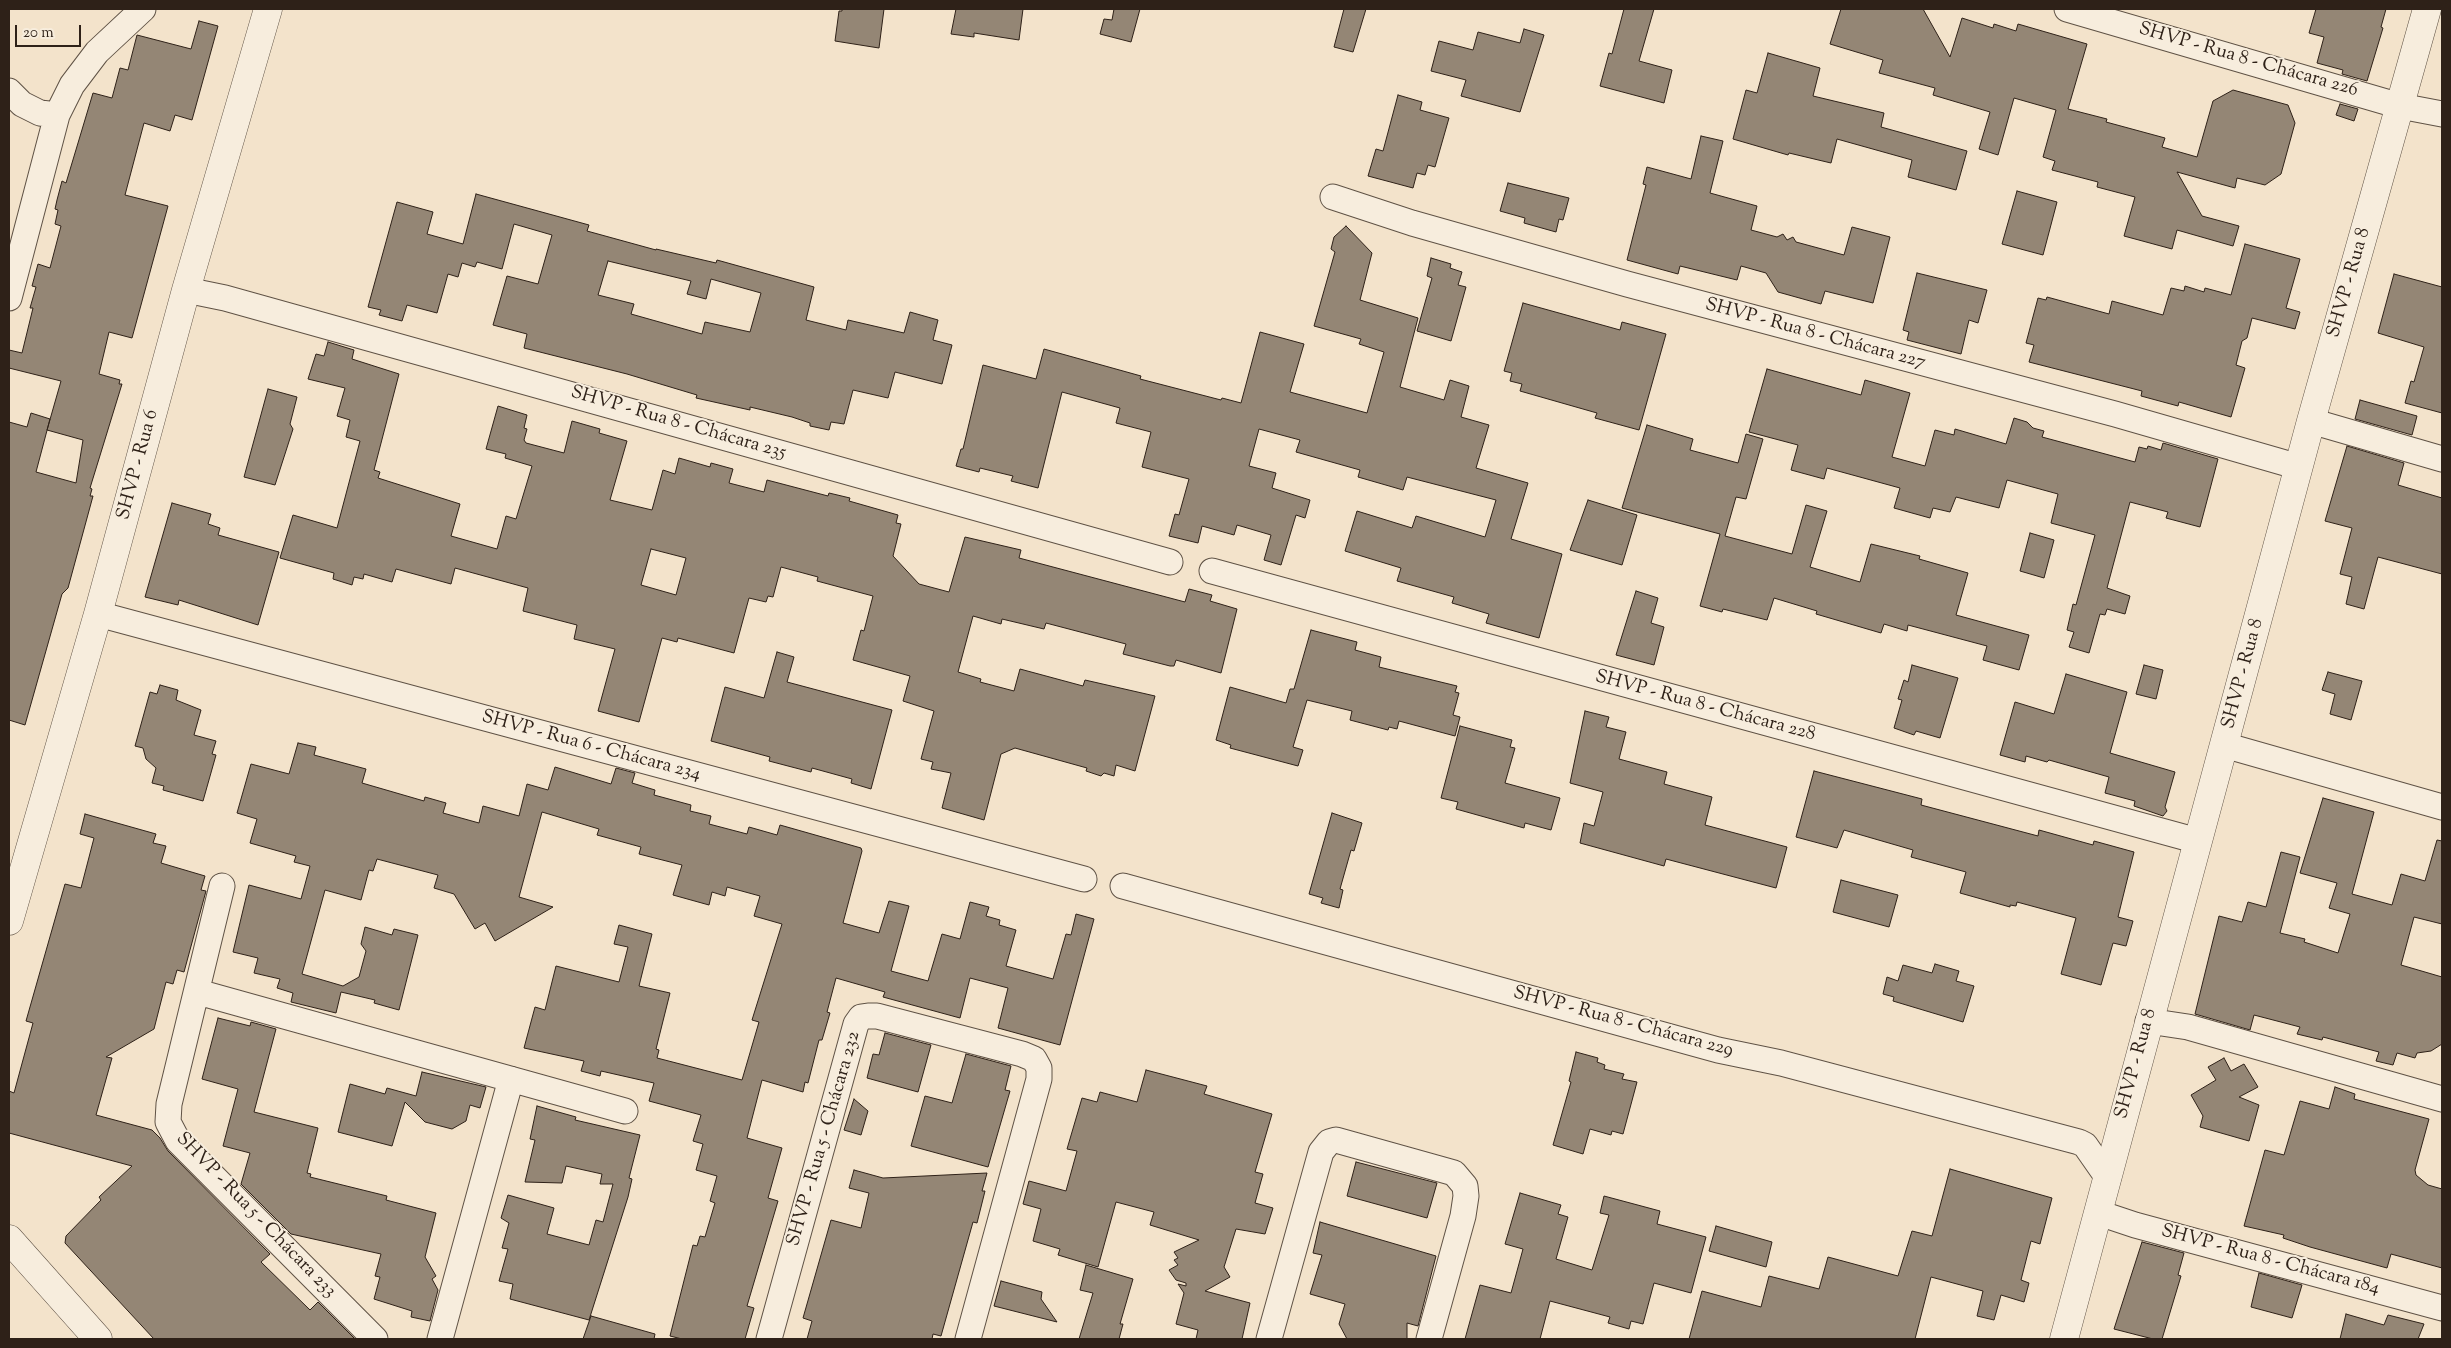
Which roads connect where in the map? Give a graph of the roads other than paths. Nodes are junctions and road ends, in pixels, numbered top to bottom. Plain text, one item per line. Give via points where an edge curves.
1 (143, 9) edge
2 (268, 9) edge
3 (2067, 9) edge
4 (2427, 9) edge
5 (9, 91) edge
6 (2400, 106) junction
7 (2442, 114) edge
8 (58, 116) junction
9 (1333, 197) dead end
10 (186, 290) junction
11 (9, 298) edge
12 (2311, 420) junction
13 (2442, 459) edge
14 (2299, 467) junction
15 (1170, 562) dead end
16 (1212, 571) dead end
17 (98, 614) junction
18 (2224, 745) junction
19 (2442, 807) edge
20 (2198, 841) junction
21 (1084, 879) dead end
22 (222, 886) dead end
23 (1124, 886) dead end
24 (9, 921) edge
25 (198, 992) junction
26 (2148, 1021) junction
27 (511, 1079) junction
28 (2442, 1099) edge
29 (626, 1110) dead end
30 (2108, 1178) junction
31 (2099, 1213) junction
32 (9, 1239) edge
33 (2442, 1308) edge
34 (98, 1339) edge
35 (375, 1339) edge
36 (440, 1339) edge
37 (769, 1339) edge
38 (968, 1339) edge
39 (1270, 1339) edge
40 (1430, 1339) edge
41 (2064, 1339) edge

1 - 8 street via 97,52 72,85
2 - 10 street, SHVP - Rua 6
3 - 6 street, SHVP - Rua 8 - Chácara 226
4 - 6 street, SHVP - Rua 8
5 - 8 street via 22,104 40,113
6 - 7 street, SHVP - Rua 8 - Chácara 226
6 - 12 street, SHVP - Rua 8
8 - 11 street
9 - 14 street, SHVP - Rua 8 - Chácara 227 via 1412,223 1627,284 2115,414
10 - 15 street, SHVP - Rua 8 - Chácara 235 via 225,298
10 - 17 street, SHVP - Rua 6
12 - 13 street
12 - 14 street, SHVP - Rua 8
14 - 18 street, SHVP - Rua 8
16 - 20 street, SHVP - Rua 8 - Chácara 228
17 - 21 street, SHVP - Rua 6 - Chácara 234
17 - 24 street, SHVP - Rua 6
18 - 19 street
18 - 20 street, SHVP - Rua 8
20 - 26 street, SHVP - Rua 8
22 - 25 street, SHVP - Rua 5 - Chácara 233
23 - 30 street, SHVP - Rua 8 - Chácara 229 via 1718,1050 1781,1063 2079,1142 2085,1145
25 - 27 street
25 - 35 street, SHVP - Rua 5 - Chácara 233 via 169,1104 168,1122 178,1141
26 - 28 street via 2188,1027
26 - 30 street, SHVP - Rua 8
27 - 29 street
27 - 36 street
30 - 31 street, SHVP - Rua 8
31 - 33 street, SHVP - Rua 8 - Chácara 184
31 - 41 street, SHVP - Rua 8
32 - 34 street
37 - 38 street, SHVP - Rua 5 - Chácara 232 via 856,1024 860,1017 877,1016 1022,1054 1034,1059 1039,1068 1039,1078
39 - 40 street via 1321,1152 1329,1142 1336,1140 1454,1173 1465,1186 1463,1216

